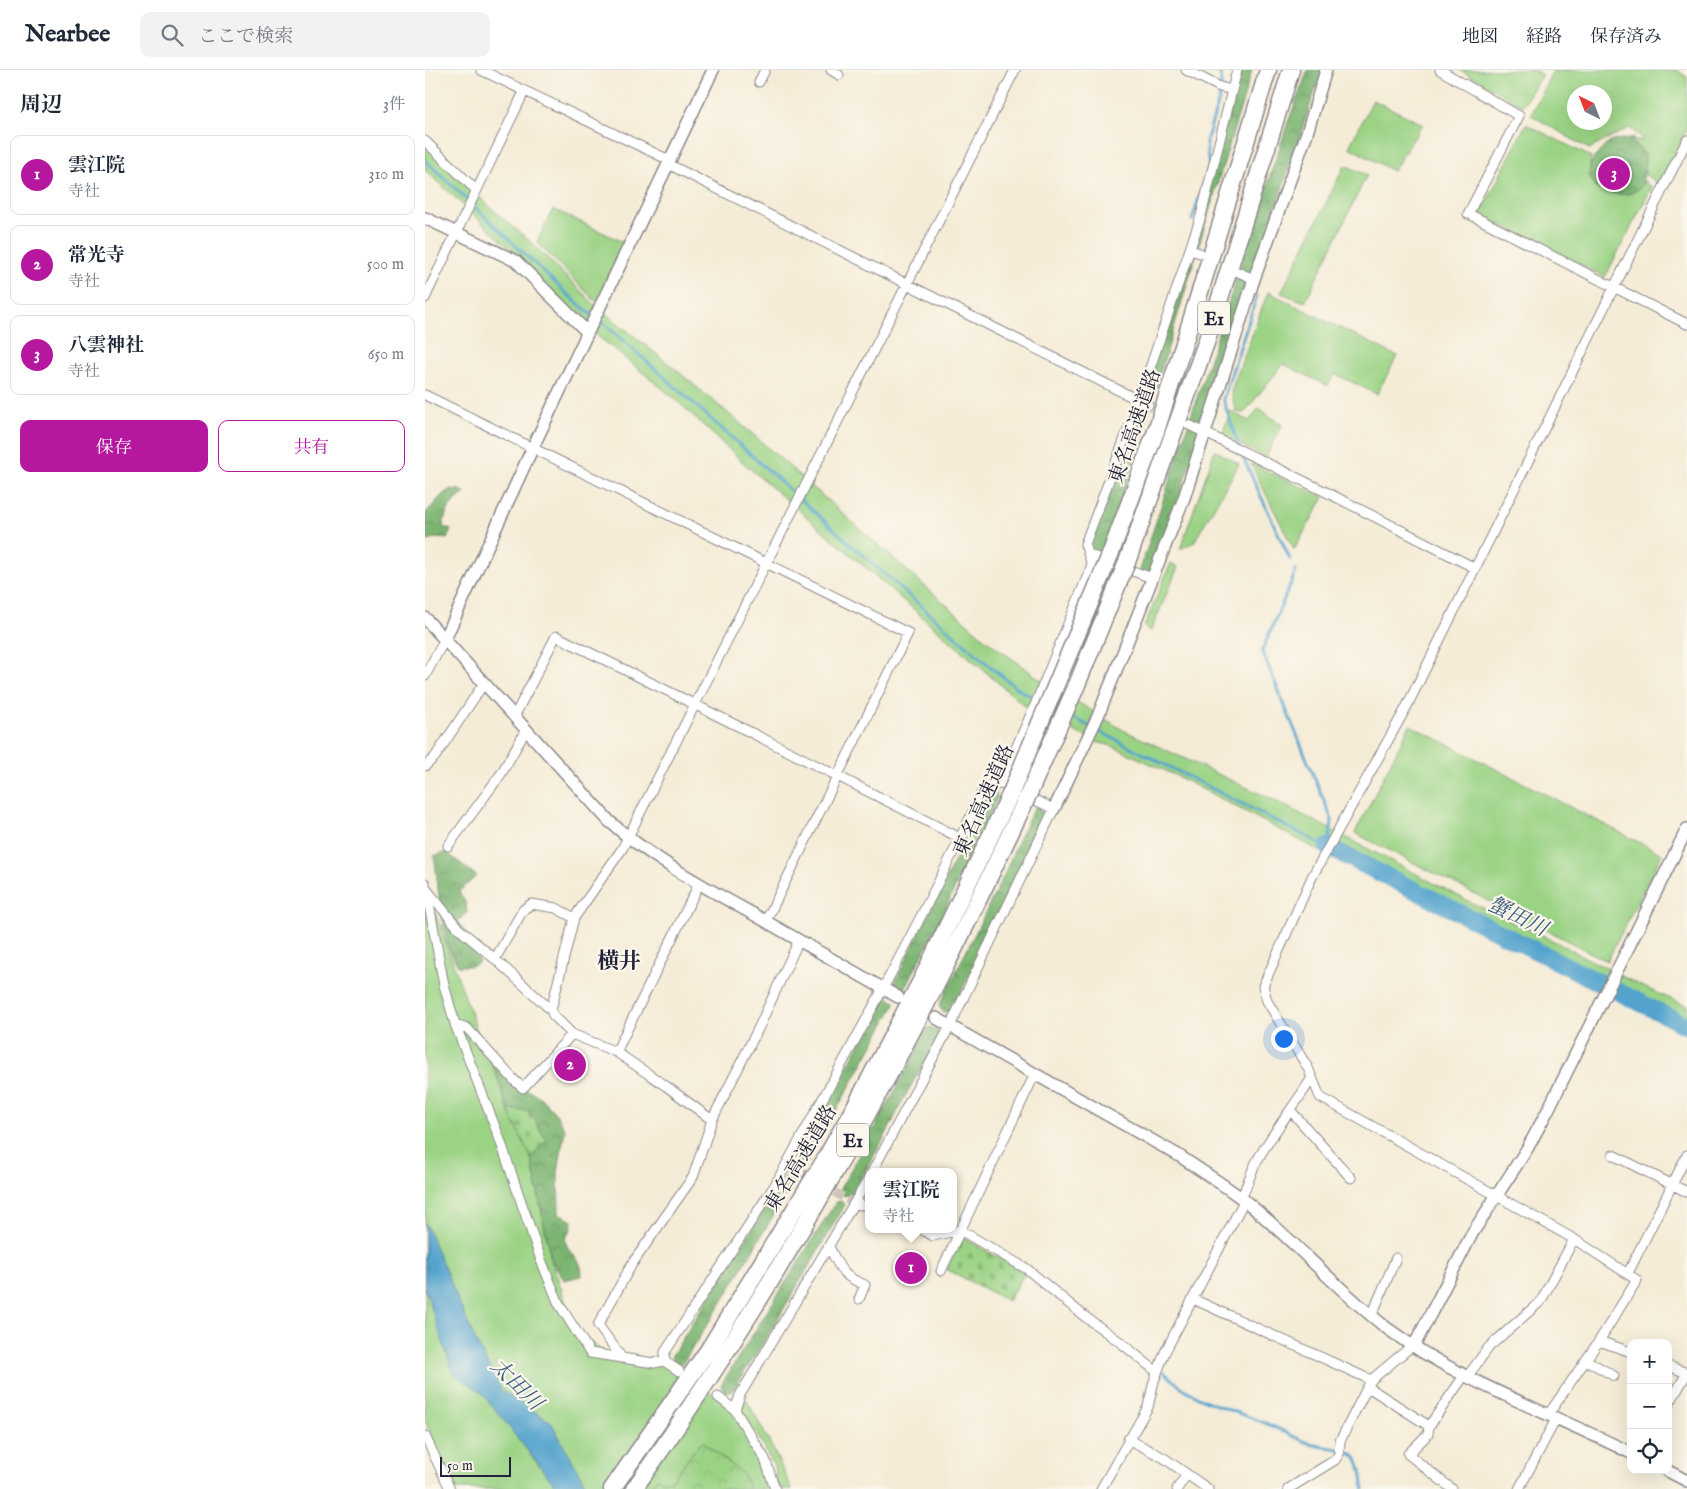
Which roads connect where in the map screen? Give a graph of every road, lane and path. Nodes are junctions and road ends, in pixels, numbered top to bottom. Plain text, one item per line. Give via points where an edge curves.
1 (481, 70) edge
2 (713, 70) edge
3 (765, 70) edge
4 (831, 70) edge
5 (1015, 70) edge
6 (1188, 70) edge
7 (1237, 70) edge
8 (1262, 70) edge
9 (1268, 70) edge
10 (1291, 70) edge
11 (1326, 70) edge
12 (1440, 70) edge
13 (499, 74) edge
14 (839, 75) dead end
15 (759, 82) dead end
16 (1233, 90) junction
17 (524, 92) junction
18 (1687, 140) edge
19 (425, 141) edge
20 (668, 162) junction
21 (477, 190) junction
22 (1227, 204) junction
23 (425, 218) edge
24 (456, 233) junction
25 (1190, 250) junction
26 (1201, 253) dead end
27 (1238, 272) dead end
28 (1254, 279) junction
29 (906, 285) junction
30 (1613, 288) junction
31 (425, 298) edge
32 (1687, 324) edge
33 (587, 332) junction
34 (425, 395) edge
35 (1139, 401) junction
36 (1148, 405) dead end
37 (1189, 425) dead end
38 (1205, 433) junction
39 (533, 447) junction
40 (1090, 555) junction
41 (766, 564) junction
42 (1475, 568) junction
43 (1152, 578) junction
44 (425, 618) edge
45 (445, 639) junction
46 (425, 676) edge
47 (484, 683) junction
48 (695, 706) junction
49 (514, 717) junction
50 (526, 730) junction
51 (425, 766) edge
52 (837, 776) junction
53 (1005, 789) junction
54 (1054, 809) junction
55 (1687, 829) edge
56 (627, 837) junction
57 (960, 838) junction
58 (448, 846) dead end
59 (699, 884) junction
60 (426, 886) edge
61 (574, 918) junction
62 (765, 921) junction
63 (799, 940) junction
64 (495, 959) junction
65 (884, 989) junction
66 (898, 996) dead end
67 (551, 1010) junction
68 (936, 1018) dead end
69 (455, 1024) junction
70 (950, 1026) junction
71 (572, 1034) junction
72 (616, 1052) junction
73 (1035, 1074) junction
74 (1312, 1078) junction
75 (1291, 1111) junction
76 (712, 1120) junction
77 (1613, 1155) dead end
78 (1687, 1155) edge
79 (786, 1165) junction
80 (874, 1168) edge
81 (800, 1172) tunnel mouth
82 (1351, 1178) dead end
83 (865, 1185) edge
84 (1671, 1185) junction
85 (1687, 1192) edge
86 (1497, 1196) junction
87 (1243, 1200) junction
88 (855, 1204) junction
89 (865, 1205) edge
90 (960, 1230) junction
91 (957, 1231) edge
92 (928, 1233) edge
93 (946, 1233) edge
94 (1574, 1239) junction
95 (829, 1247) junction
96 (1396, 1258) dead end
97 (941, 1271) dead end
98 (1628, 1273) junction
99 (859, 1298) dead end
100 (1193, 1299) junction
101 (1372, 1315) junction
102 (1599, 1340) junction
103 (1414, 1346) junction
104 (1627, 1350) edge
105 (622, 1358) junction
106 (1586, 1360) junction
107 (663, 1361) junction
108 (1672, 1367) edge
109 (679, 1371) dead end
110 (1157, 1372) junction
111 (1465, 1376) junction
112 (1614, 1376) dead end
113 (1370, 1383) junction
114 (718, 1397) dead end
115 (1672, 1399) edge
116 (735, 1410) junction
117 (1552, 1417) junction
118 (1429, 1426) junction
119 (425, 1436) edge
120 (1129, 1439) junction
121 (1627, 1451) edge
122 (1672, 1473) edge
123 (1187, 1474) junction
124 (1687, 1481) edge
125 (449, 1489) edge
126 (612, 1489) edge
127 (634, 1489) edge
128 (775, 1489) edge
129 (1101, 1489) edge
130 (1177, 1489) edge
131 (1208, 1489) edge
132 (1288, 1489) edge
133 (1452, 1489) edge
134 (1519, 1489) edge

1 - 13 street
2 - 20 street
3 - 15 street
4 - 14 street
5 - 29 street
6 - 16 street
7 - 16 street
8 - 22 highway
9 - 22 highway, 東名高速道路 / E1
10 - 127 highway, 東名高速道路 / E1, bridge via 1206,343 1127,562 1025,802 937,984 836,1170 723,1355
11 - 28 street via 1307,134
12 - 30 street via 1519,116 1470,215
13 - 17 street
16 - 25 street
17 - 20 street
17 - 21 street
18 - 30 street
19 - 21 street
20 - 29 street
20 - 33 street
21 - 24 street
22 - 53 highway, 東名高速道路 / E1, bridge via 1156,431 1110,555
23 - 24 street
24 - 31 street
24 - 33 street via 516,261
25 - 26 street
25 - 35 street
27 - 28 street
28 - 38 street
29 - 35 street
29 - 41 street
30 - 32 street
30 - 42 street
33 - 39 street
34 - 39 street
35 - 36 street
35 - 40 street via 1085,544
37 - 38 street
38 - 42 street
38 - 43 street via 1184,498
39 - 41 street
39 - 45 street
40 - 43 street
40 - 53 street via 1092,565
41 - 48 street
41 - 52 street via 907,633
42 - 74 street via 1406,708 1312,877 1263,986 1267,1001
43 - 54 street via 1098,716
44 - 45 street
45 - 46 street
45 - 47 street
47 - 49 street
47 - 51 street via 435,757
48 - 49 street via 556,636
48 - 52 street
48 - 56 street
49 - 50 street
50 - 56 street
50 - 58 street via 501,774
52 - 57 street
52 - 62 street
53 - 54 street
53 - 57 street via 989,786 983,790
53 - 126 highway, 東名高速道路 / E1 via 923,977 858,1102 709,1349
54 - 70 street
55 - 86 street via 1547,1112
56 - 59 street
56 - 61 street
57 - 65 street
59 - 62 street
59 - 72 street
60 - 64 street via 459,928
60 - 69 street via 444,985
61 - 64 street via 556,908 531,904 523,910
61 - 67 street
62 - 63 street
63 - 65 street
63 - 76 street
64 - 67 street
65 - 66 street
65 - 79 street
67 - 71 street
68 - 70 street
69 - 71 street via 467,1028 523,1088
69 - 105 street via 559,1304 590,1353
70 - 73 street
70 - 80 street
71 - 72 street
72 - 76 street
73 - 87 street via 1178,1156
73 - 90 street
74 - 75 street
74 - 86 street via 1319,1097
75 - 82 street
75 - 87 street via 1260,1155
76 - 105 street via 693,1177 632,1264 598,1325
77 - 84 street
78 - 84 street
79 - 81 street
79 - 107 street via 665,1352
83 - 88 street
84 - 85 street
84 - 98 street
86 - 94 street
86 - 103 street via 1473,1232
87 - 100 street
87 - 101 street
88 - 89 street
88 - 95 street
90 - 91 street
90 - 97 street
90 - 110 street via 1027,1269
92 - 93 street via 933,1236
94 - 98 street
94 - 111 street via 1541,1301 1489,1347
95 - 99 street via 842,1272 850,1279 865,1284
95 - 116 street via 740,1395
96 - 101 street
98 - 102 street via 1637,1280
100 - 110 street
100 - 113 street
101 - 103 street
102 - 104 street
102 - 106 street
103 - 111 street
103 - 113 street
105 - 107 street via 654,1363
106 - 112 street
106 - 117 street
107 - 109 street
108 - 115 street via 1687,1372
110 - 120 street via 1148,1407
111 - 117 street
111 - 118 street
113 - 118 street
113 - 132 street via 1340,1441 1335,1460
114 - 116 street
116 - 128 street via 765,1459
117 - 121 street
117 - 134 street
118 - 133 street via 1428,1434 1408,1454
119 - 125 street
120 - 123 street
120 - 129 street
122 - 124 street
123 - 130 street
123 - 131 street

